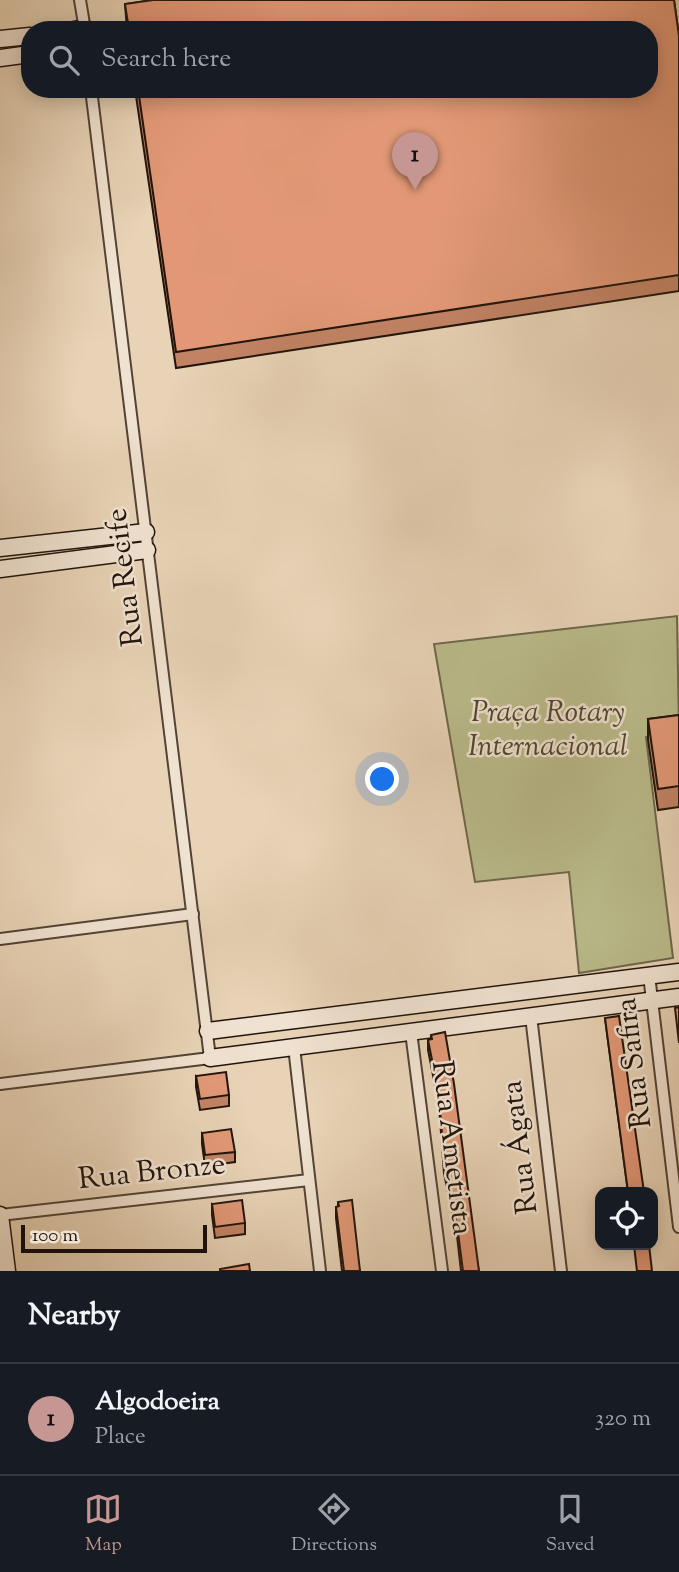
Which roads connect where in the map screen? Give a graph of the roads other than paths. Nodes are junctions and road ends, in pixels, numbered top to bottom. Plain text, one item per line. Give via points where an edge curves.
1 (80, 0) edge
2 (81, 21) edge
3 (21, 37) edge
4 (0, 39) edge
5 (21, 55) edge
6 (0, 58) edge
7 (92, 98) edge
8 (145, 532) junction
9 (0, 548) edge
10 (148, 550) junction
11 (0, 569) edge
12 (193, 914) junction
13 (0, 939) edge
14 (679, 972) edge
15 (649, 975) junction
16 (679, 997) edge
17 (652, 1000) junction
18 (531, 1016) junction
19 (208, 1031) junction
20 (411, 1032) junction
21 (294, 1047) junction
22 (210, 1058) junction
23 (0, 1084) edge
24 (310, 1180) junction
25 (0, 1215) edge
26 (679, 1227) edge
27 (7, 1271) edge
28 (320, 1271) edge
29 (442, 1271) edge
30 (561, 1271) edge

1 - 2 street
3 - 4 street
5 - 6 street
7 - 8 street, Rua Recife
8 - 9 street
8 - 10 street, Rua Recife
10 - 11 street
10 - 12 street, Rua Recife
12 - 13 street
12 - 19 street, Rua Recife
14 - 15 street
15 - 17 street, Rua Safira
15 - 19 street
16 - 17 street
17 - 18 street
17 - 26 street, Rua Safira
18 - 20 street
18 - 30 street, Rua Ágata
19 - 22 street, Rua Recife
20 - 21 street
20 - 29 street, Rua Ametista
21 - 22 street
21 - 24 street
22 - 23 street
24 - 25 street, Rua Bronze
24 - 28 street
25 - 27 street

